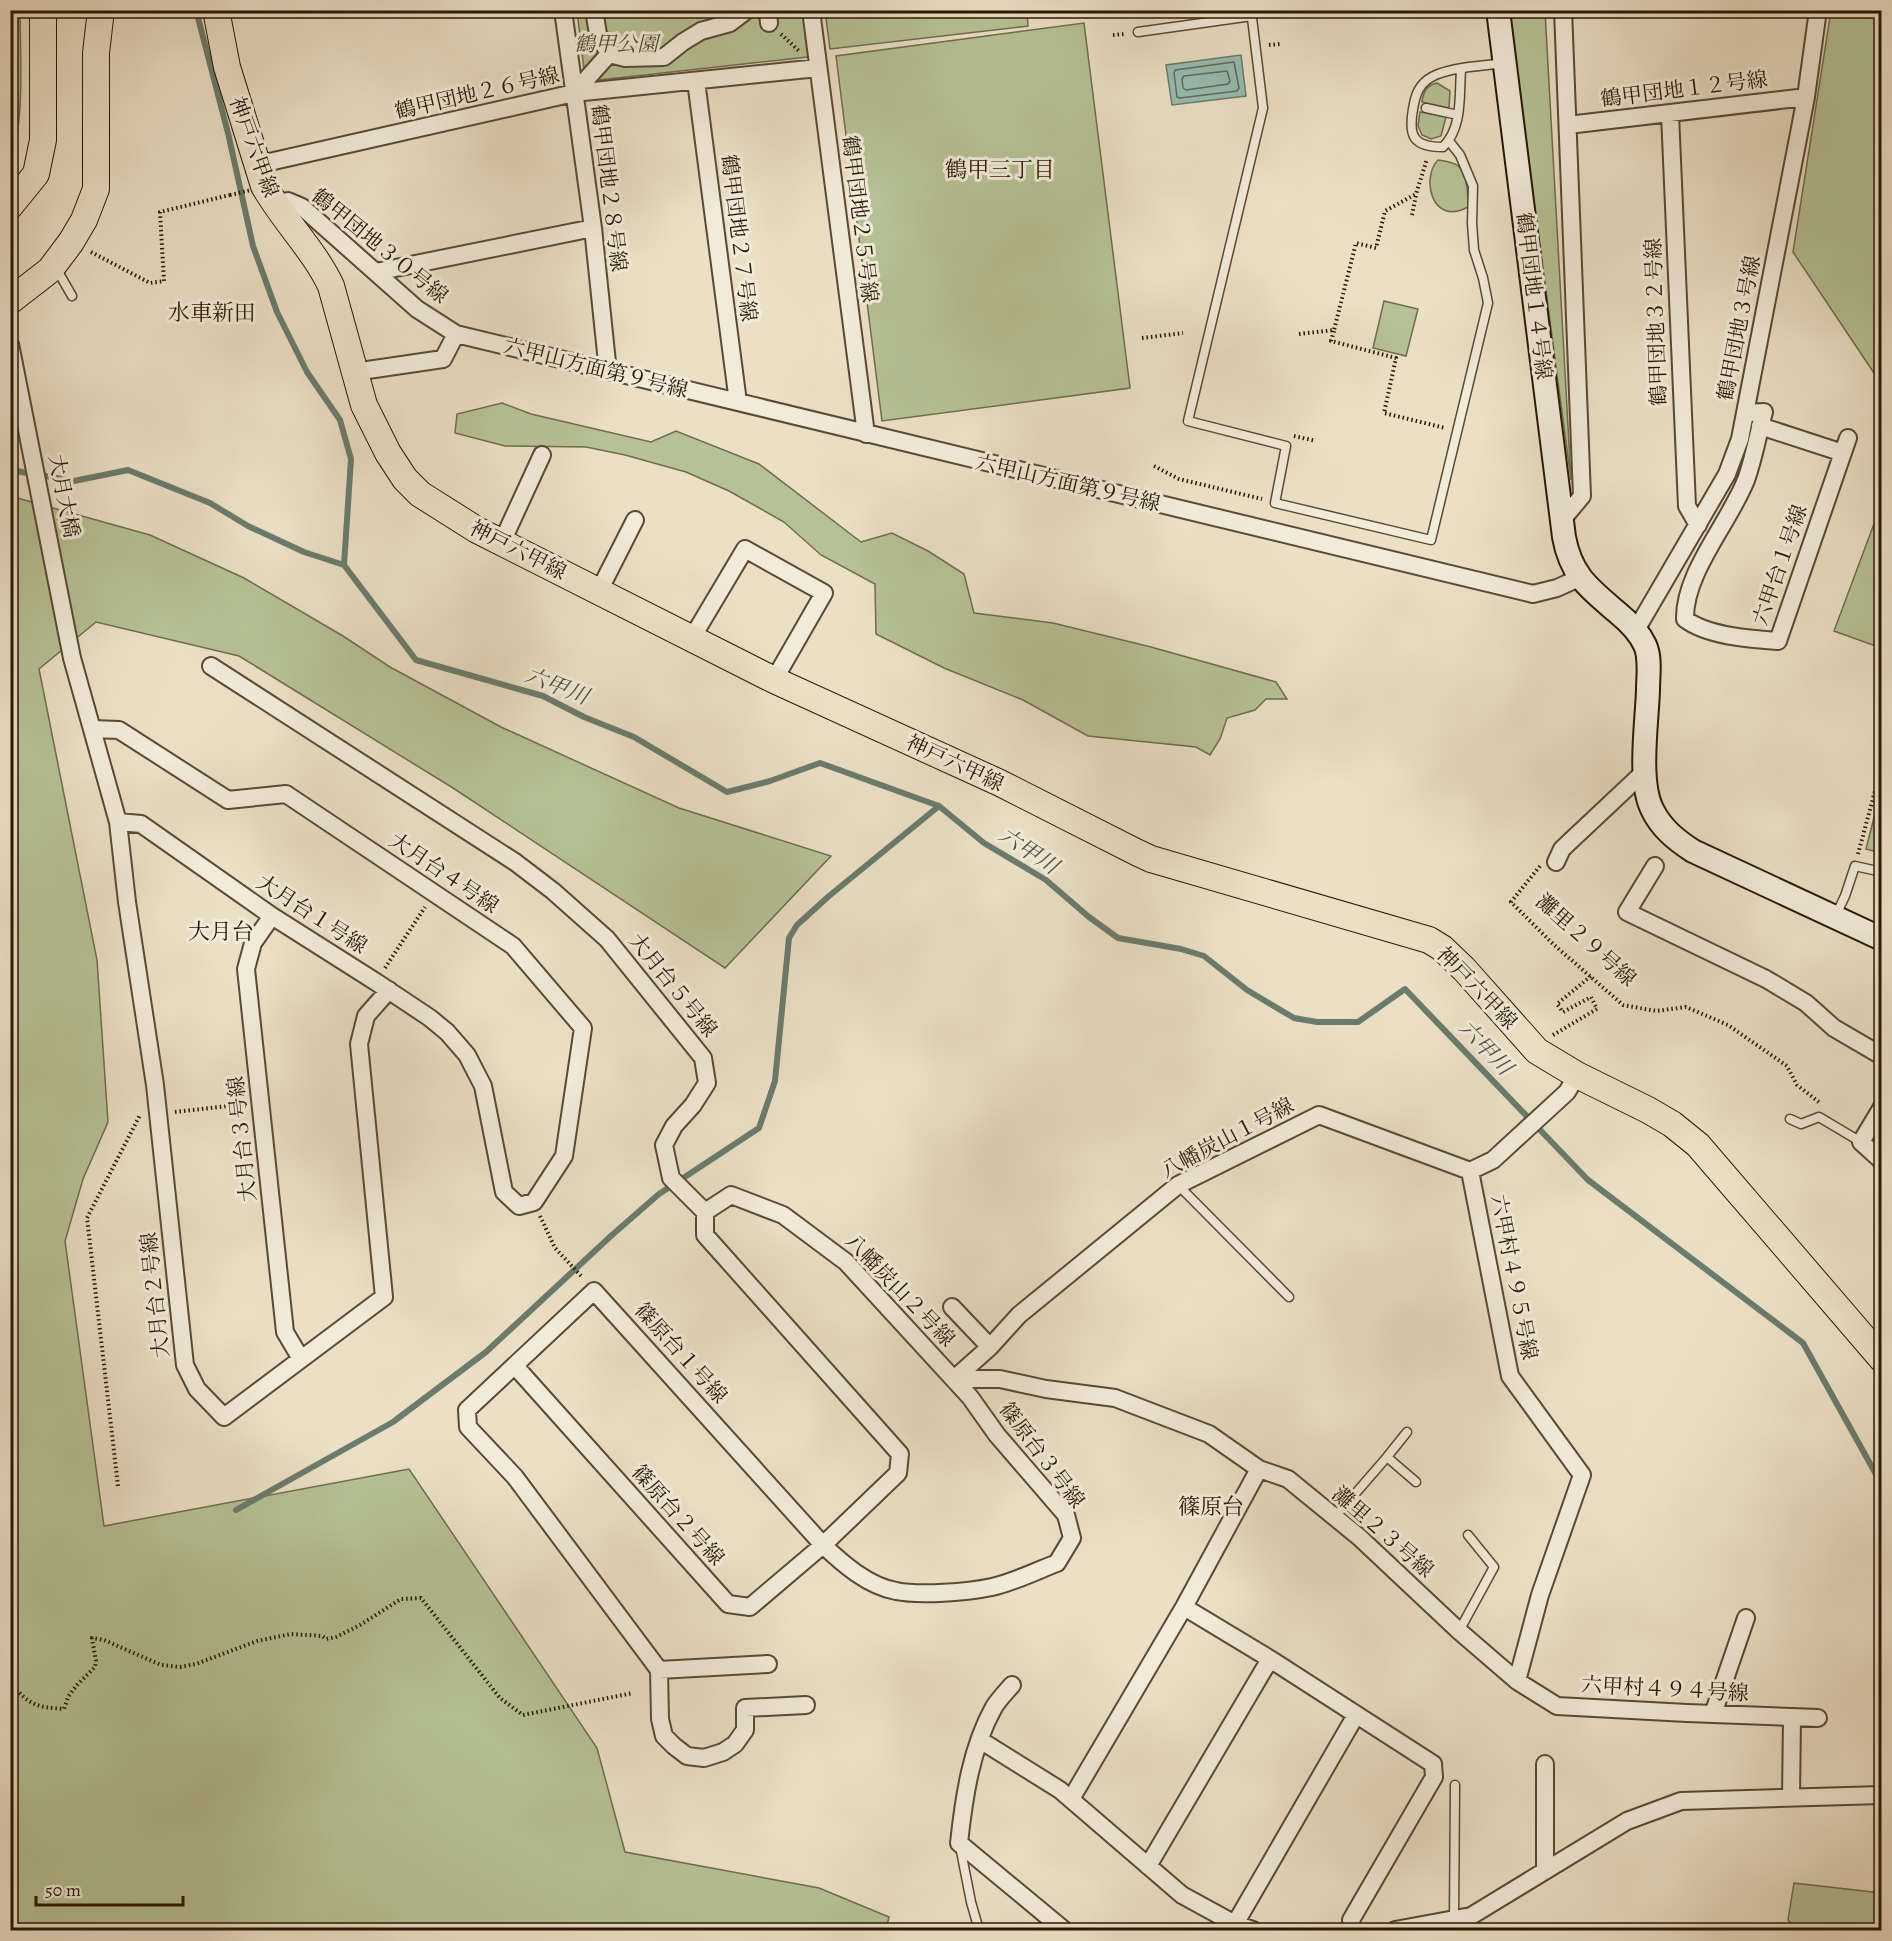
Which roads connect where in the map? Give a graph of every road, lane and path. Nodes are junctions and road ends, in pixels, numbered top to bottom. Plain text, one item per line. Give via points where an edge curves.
1 (44, 10) edge
2 (102, 10) edge
3 (216, 10) edge
4 (563, 10) edge
5 (594, 10) edge
6 (747, 10) edge
7 (811, 10) edge
8 (1498, 10) edge
9 (1563, 10) edge
10 (1818, 10) edge
11 (1251, 13) edge
12 (766, 17) edge
13 (1138, 32) dead end
14 (609, 54) junction
15 (1505, 63) junction
16 (818, 68) junction
17 (1461, 70) junction
18 (696, 81) junction
19 (574, 93) junction
20 (1806, 97) junction
21 (1425, 108) dead end
22 (1670, 114) junction
23 (1458, 115) junction
24 (1568, 125) junction
25 (1449, 141) junction
26 (1431, 147) junction
27 (256, 165) junction
28 (251, 190) dead end
29 (1416, 194) junction
30 (274, 204) junction
31 (10, 206) edge
32 (1412, 215) dead end
33 (592, 228) junction
34 (71, 242) junction
35 (54, 265) junction
36 (376, 272) junction
37 (72, 296) dead end
38 (10, 301) edge
39 (1334, 330) junction
40 (1183, 333) dead end
41 (456, 334) junction
42 (1299, 334) dead end
43 (1142, 338) dead end
44 (10, 344) edge
45 (354, 372) junction
46 (608, 372) junction
47 (738, 402) junction
48 (1745, 413) junction
49 (1760, 426) junction
50 (1457, 431) junction
51 (866, 434) junction
52 (1293, 435) dead end
53 (1316, 441) dead end
54 (542, 455) dead end
55 (1154, 466) dead end
56 (1267, 501) dead end
57 (634, 520) dead end
58 (1562, 520) junction
59 (1698, 525) junction
60 (502, 542) junction
61 (1579, 578) junction
62 (599, 591) junction
63 (1636, 630) junction
64 (692, 638) junction
65 (211, 666) dead end
66 (774, 680) junction
67 (93, 729) junction
68 (1881, 765) edge
69 (1645, 771) junction
70 (118, 822) junction
71 (1550, 862) joint
72 (1655, 866) dead end
73 (1855, 866) junction
74 (1881, 872) edge
75 (434, 894) junction
76 (272, 916) junction
77 (1835, 917) junction
78 (1881, 939) edge
79 (1591, 976) junction
80 (382, 986) junction
81 (1547, 1039) dead end
82 (1881, 1056) edge
83 (1578, 1075) junction
84 (155, 1085) junction
85 (261, 1102) junction
86 (1822, 1104) dead end
87 (1881, 1107) edge
88 (159, 1114) junction
89 (1790, 1119) dead end
90 (1861, 1142) junction
91 (1881, 1161) edge
92 (1470, 1171) junction
93 (1178, 1185) junction
94 (534, 1202) junction
95 (705, 1212) junction
96 (583, 1279) dead end
97 (1289, 1298) dead end
98 (952, 1307) dead end
99 (990, 1347) junction
100 (301, 1359) junction
101 (1881, 1359) edge
102 (515, 1366) junction
103 (954, 1379) junction
104 (1407, 1432) dead end
105 (1387, 1457) junction
106 (1258, 1470) junction
107 (1416, 1482) dead end
108 (118, 1486) dead end
109 (1335, 1517) junction
110 (1468, 1535) dead end
111 (824, 1545) junction
112 (1184, 1607) junction
113 (1746, 1618) dead end
114 (1459, 1631) junction
115 (1270, 1659) junction
116 (768, 1664) dead end
117 (659, 1670) junction
118 (1517, 1681) junction
119 (10, 1683) edge
120 (1012, 1685) dead end
121 (633, 1693) dead end
122 (806, 1705) dead end
123 (1713, 1714) junction
124 (1356, 1715) junction
125 (1792, 1717) junction
126 (1818, 1718) dead end
127 (980, 1740) junction
128 (1545, 1764) dead end
129 (1455, 1785) dead end
130 (1881, 1796) edge
131 (1791, 1798) junction
132 (1071, 1800) junction
133 (959, 1843) junction
134 (1149, 1866) junction
135 (1545, 1871) junction
136 (1454, 1920) junction
137 (1235, 1924) junction
138 (979, 1930) edge
139 (1064, 1930) edge
140 (1253, 1930) edge
141 (1353, 1930) edge
142 (1395, 1930) edge

1 - 31 main road via 44,140 36,174
2 - 34 main road via 96,53 96,189
3 - 27 main road, 神戸六甲線 via 227,67
4 - 19 street, 鶴甲団地２８号線
5 - 14 street via 598,34
6 - 14 street via 730,23 701,31 664,57 625,58
7 - 16 street, 鶴甲団地２５号線
8 - 15 street, 鶴甲団地１４号線
9 - 24 street
10 - 20 street, 鶴甲団地３号線
11 - 13 lane
11 - 50 lane via 1263,108 1188,421 1286,446 1275,503 1431,540
12 - 16 path
14 - 19 street
15 - 17 lane
15 - 58 street, 鶴甲団地１４号線
16 - 18 street, 鶴甲団地２６号線
16 - 51 street, 鶴甲団地２５号線
17 - 23 lane
17 - 26 lane via 1440,73 1427,80 1414,99 1412,136
18 - 19 street, 鶴甲団地２６号線
18 - 47 street, 鶴甲団地２７号線
19 - 27 street, 鶴甲団地２６号線
19 - 33 street, 鶴甲団地２８号線
20 - 22 street, 鶴甲団地１２号線
20 - 48 street, 鶴甲団地３号線
21 - 23 lane
22 - 24 street, 鶴甲団地１２号線
22 - 59 street, 鶴甲団地３２号線 via 1686,506
23 - 25 lane
24 - 58 street via 1582,496
25 - 26 lane via 1443,147
25 - 50 lane via 1460,155 1473,186 1474,250 1488,303
26 - 29 path
27 - 30 main road, 神戸六甲線
28 - 34 path, bridge via 160,212 164,281 150,283
29 - 32 path
29 - 39 path via 1385,211 1376,248 1356,243
30 - 36 street, 鶴甲団地３０号線 via 288,201 302,207
30 - 45 main road, 神戸六甲線 via 326,274
33 - 36 street
33 - 46 street, 鶴甲団地２８号線
34 - 35 main road
35 - 37 lane
35 - 38 main road
36 - 41 street, 鶴甲団地３０号線 via 417,309
39 - 42 path
39 - 50 path via 1331,341 1396,358 1384,413
40 - 43 path
41 - 45 street via 443,359
41 - 46 street, 六甲山方面第９号線
44 - 67 street, 大月大橋 via 72,658
45 - 60 main road, 神戸六甲線 via 373,426 405,479 453,516
46 - 47 street, 六甲山方面第９号線
47 - 51 street, 六甲山方面第９号線
48 - 49 street via 1764,412
48 - 59 street, 鶴甲団地３号線 via 1727,474
49 - 49 street, 六甲台１号線 via 1845,445 1778,641 1747,639 1694,626 1685,620 1684,605 1692,584 1746,480
51 - 61 street, 六甲山方面第９号線 via 1533,594
52 - 53 path
54 - 60 street
55 - 56 path via 1179,479
57 - 62 street
58 - 61 street, 鶴甲団地１４号線 via 1567,553
59 - 63 street, 鶴甲団地３号線
60 - 62 main road, 神戸六甲線
61 - 63 street
62 - 64 main road, 神戸六甲線
63 - 69 street via 1649,663
64 - 66 main road, 神戸六甲線
64 - 66 street via 745,549 824,593
65 - 95 street, 大月台５号線 via 515,862 606,939 703,1058 707,1083 664,1145 671,1178
66 - 83 main road, 神戸六甲線 via 1000,783 1151,859 1429,940 1464,969 1536,1051
67 - 70 street
67 - 75 street, 大月台４号線 via 118,730 228,800 286,794
68 - 73 path
69 - 71 street
69 - 77 street via 1651,808 1675,839
70 - 76 street, 大月台１号線 via 141,824
70 - 84 street, 大月台２号線
71 - 79 path, 灘里２９号線 via 1511,902
72 - 82 street via 1627,912 1766,979
73 - 74 lane
73 - 77 lane
75 - 80 path
75 - 94 street, 大月台４号線 via 513,946 583,1028 564,1156
76 - 80 street, 大月台１号線
76 - 85 street, 大月台３号線 via 253,943 246,969
77 - 78 street
79 - 81 path via 1557,1004 1563,1012 1591,997 1596,1009
79 - 86 path, 灘里２９号線 via 1623,1005 1656,1011 1686,1007 1728,1025 1787,1066 1797,1085
80 - 94 street, 大月台１号線 via 438,1025 467,1055 483,1086 504,1192 519,1206
80 - 100 street, 大月台２号線 via 366,1016 359,1044 384,1297
83 - 92 street, 六甲村４９５号線 via 1567,1092 1500,1154
83 - 101 main road, 神戸六甲線 via 1672,1124 1698,1145
84 - 88 street, 大月台２号線
84 - 108 path via 87,1218
85 - 88 path
85 - 100 street, 大月台３号線 via 285,1332
87 - 90 street
88 - 100 street, 大月台２号線 via 185,1365 197,1389 224,1416
89 - 90 lane via 1801,1124 1819,1117
90 - 91 street
92 - 93 street, 八幡炭山１号線 via 1319,1115
92 - 118 street, 六甲村４９５号線 via 1510,1376 1582,1475 1540,1595
93 - 97 lane
93 - 99 street, 八幡炭山１号線 via 1019,1315
94 - 96 path via 555,1248
95 - 103 street, 八幡炭山２号線 via 731,1195 783,1215 846,1262
95 - 111 street via 705,1235 900,1454 898,1473
98 - 99 street
99 - 103 street, 八幡炭山１号線
102 - 111 street, 篠原台２号線 via 728,1604 750,1607
102 - 111 street, 篠原台１号線 via 594,1291
102 - 117 street, 篠原台１号線 via 467,1410 468,1427 515,1477
103 - 106 street, 灘里２３号線 via 1000,1379 1115,1398 1209,1434
103 - 111 street, 篠原台３号線 via 1066,1515 1072,1538 1057,1563 993,1587 914,1593 895,1591 867,1580
104 - 105 lane
105 - 107 lane
105 - 109 lane
106 - 109 street, 灘里２３号線 via 1287,1479
106 - 112 street
109 - 114 street, 灘里２３号線
110 - 114 lane via 1494,1567
112 - 115 street
112 - 132 street
113 - 123 street
114 - 118 street, 灘里２３号線
115 - 124 street
115 - 134 street
116 - 117 street
117 - 122 street via 664,1736 687,1756 704,1758 735,1744 745,1730 745,1708
118 - 123 street, 六甲村４９４号線 via 1557,1706
119 - 121 path via 27,1702 64,1709 77,1684 95,1666 92,1638 161,1665 180,1666 196,1664 257,1641 291,1635 336,1637 401,1599 421,1598 500,1698 523,1715
120 - 127 street via 995,1707
123 - 125 street, 六甲村４９４号線
124 - 137 street
124 - 141 street via 1433,1764 1434,1777 1350,1920
125 - 126 street, 六甲村４９４号線
125 - 131 street
127 - 132 street
127 - 133 street via 964,1795
128 - 135 street
129 - 136 lane
130 - 131 street
131 - 135 street via 1681,1801 1627,1821
132 - 134 street
133 - 138 lane
133 - 139 street
134 - 137 street via 1182,1895
135 - 136 street via 1470,1916
136 - 142 street
137 - 140 street

